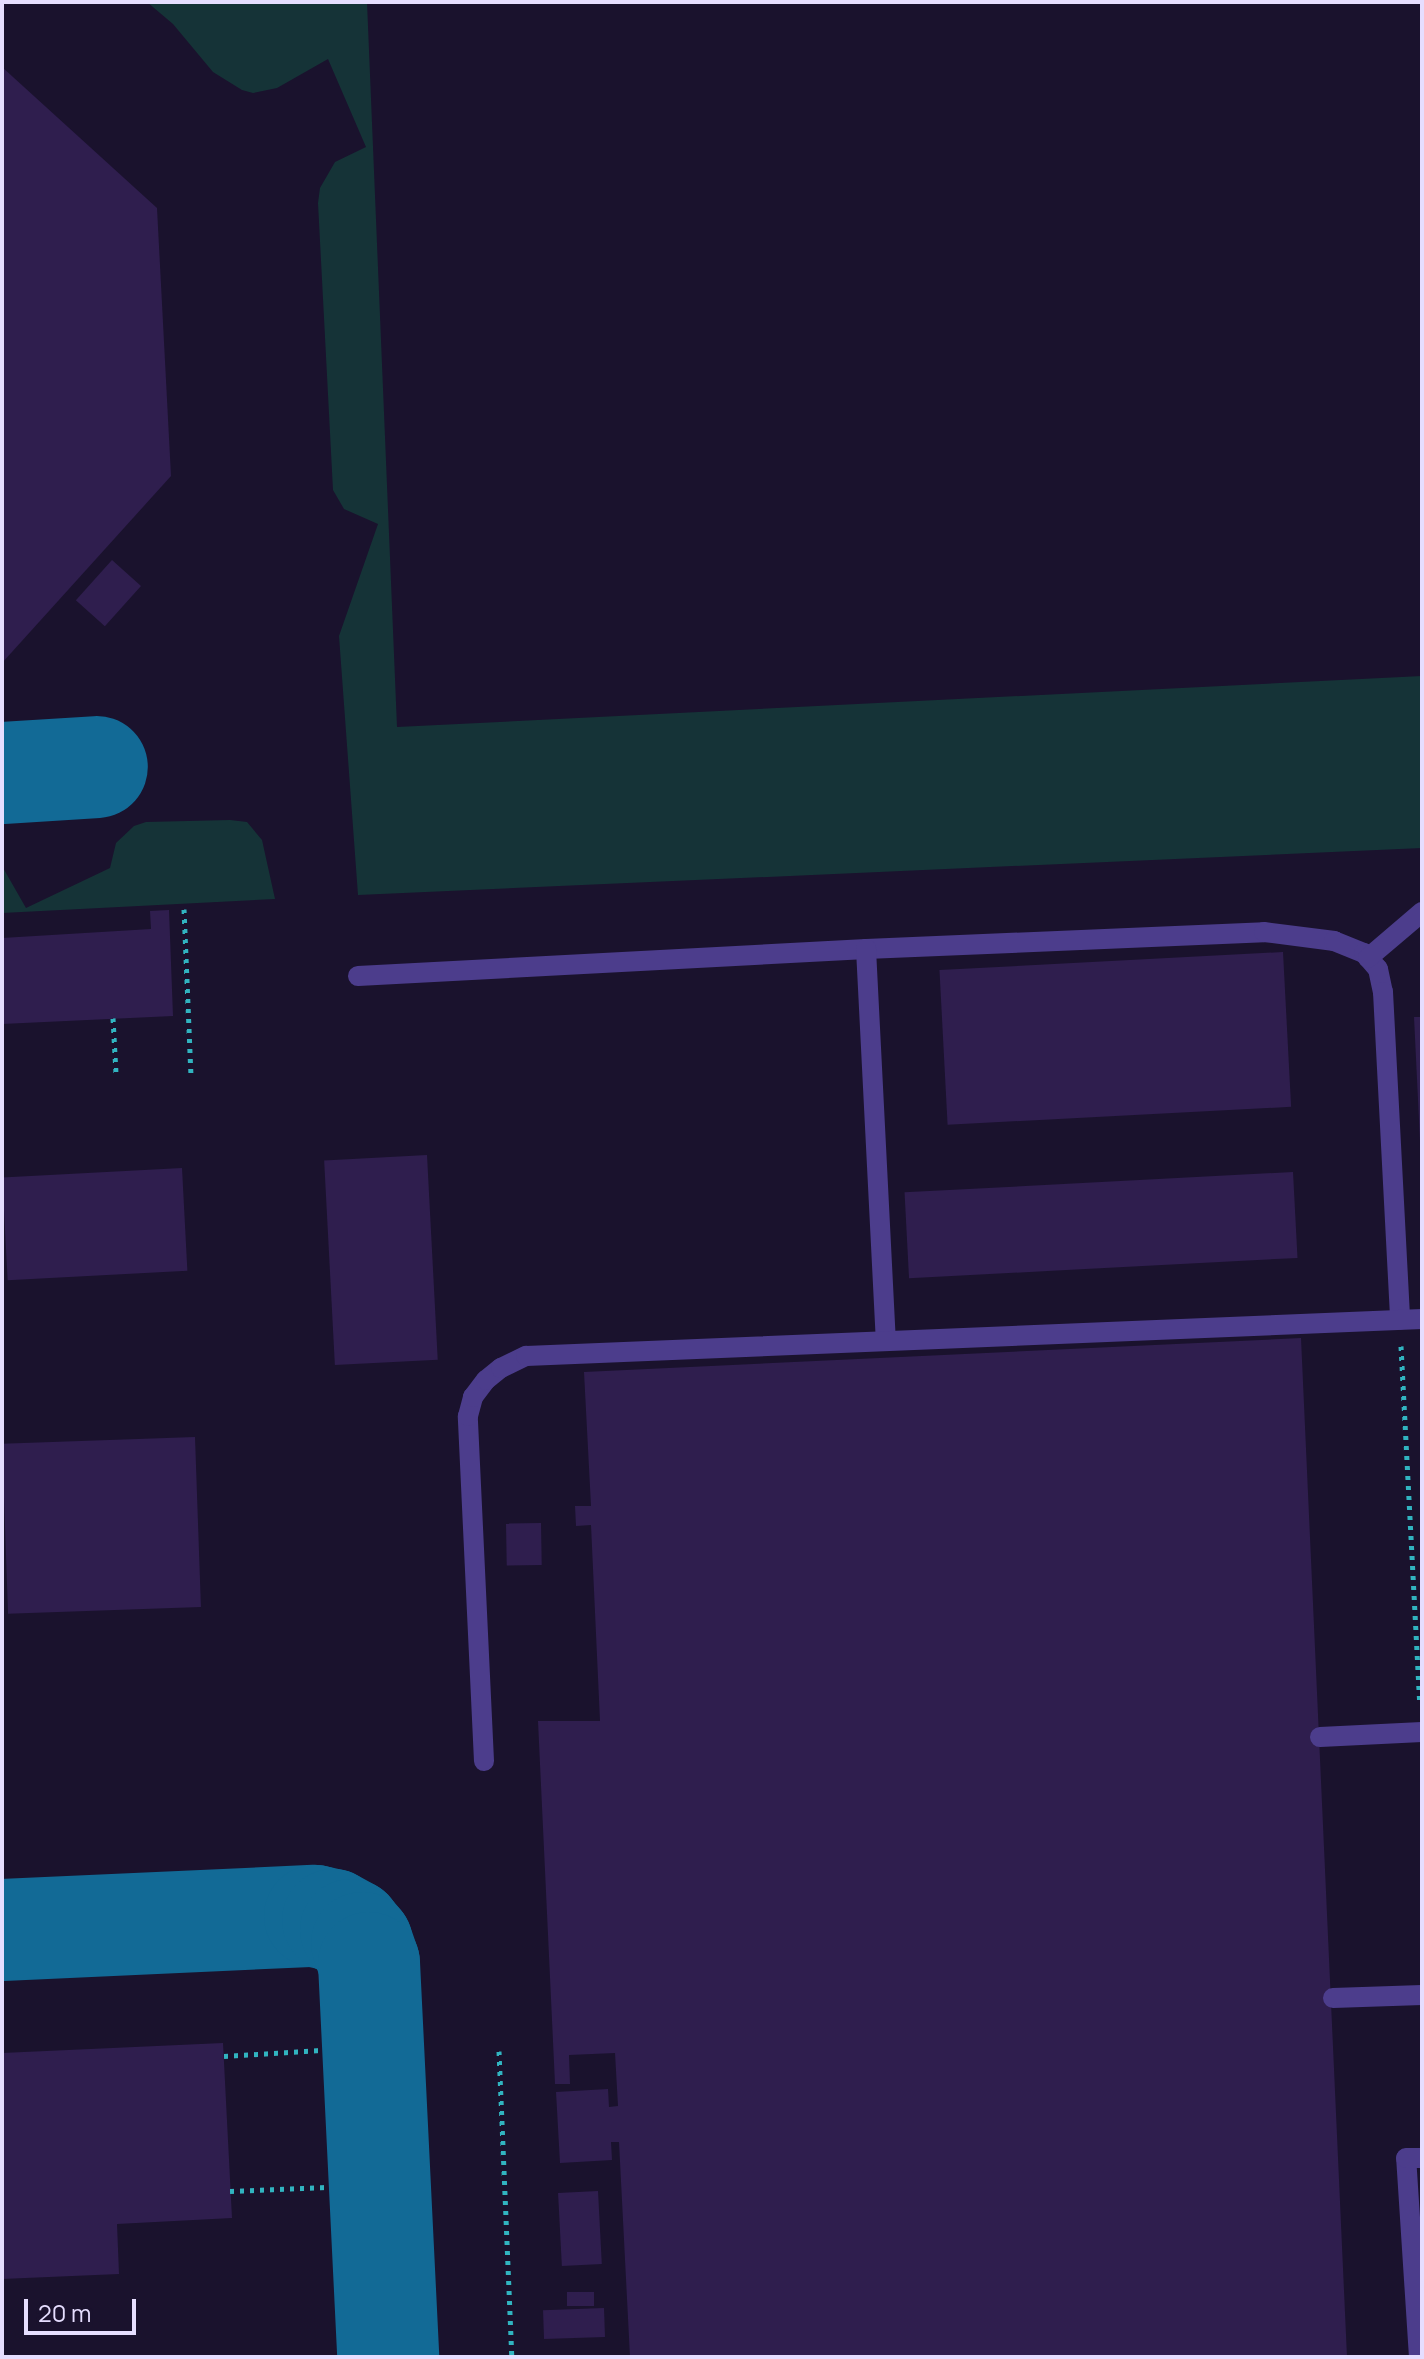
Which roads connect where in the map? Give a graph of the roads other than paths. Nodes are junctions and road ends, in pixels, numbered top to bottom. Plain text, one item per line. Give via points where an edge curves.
1 (1422, 912) edge
2 (866, 949) junction
3 (1368, 958) junction
4 (358, 976) dead end
5 (1422, 1319) edge
6 (1400, 1320) junction
7 (886, 1339) junction
8 (1422, 1732) edge
9 (1320, 1737) dead end
10 (484, 1761) dead end
11 (1422, 1995) edge
12 (1333, 1998) dead end
13 (1422, 2158) edge
14 (1419, 2357) edge

1 - 3 lane
2 - 3 lane via 1264,932 1334,941
2 - 4 lane
2 - 7 lane
3 - 6 lane via 1378,969 1383,992
5 - 6 lane
6 - 7 lane
7 - 10 lane via 526,1356 486,1380 473,1397 468,1416
8 - 9 lane
11 - 12 lane
13 - 14 lane via 1406,2158

